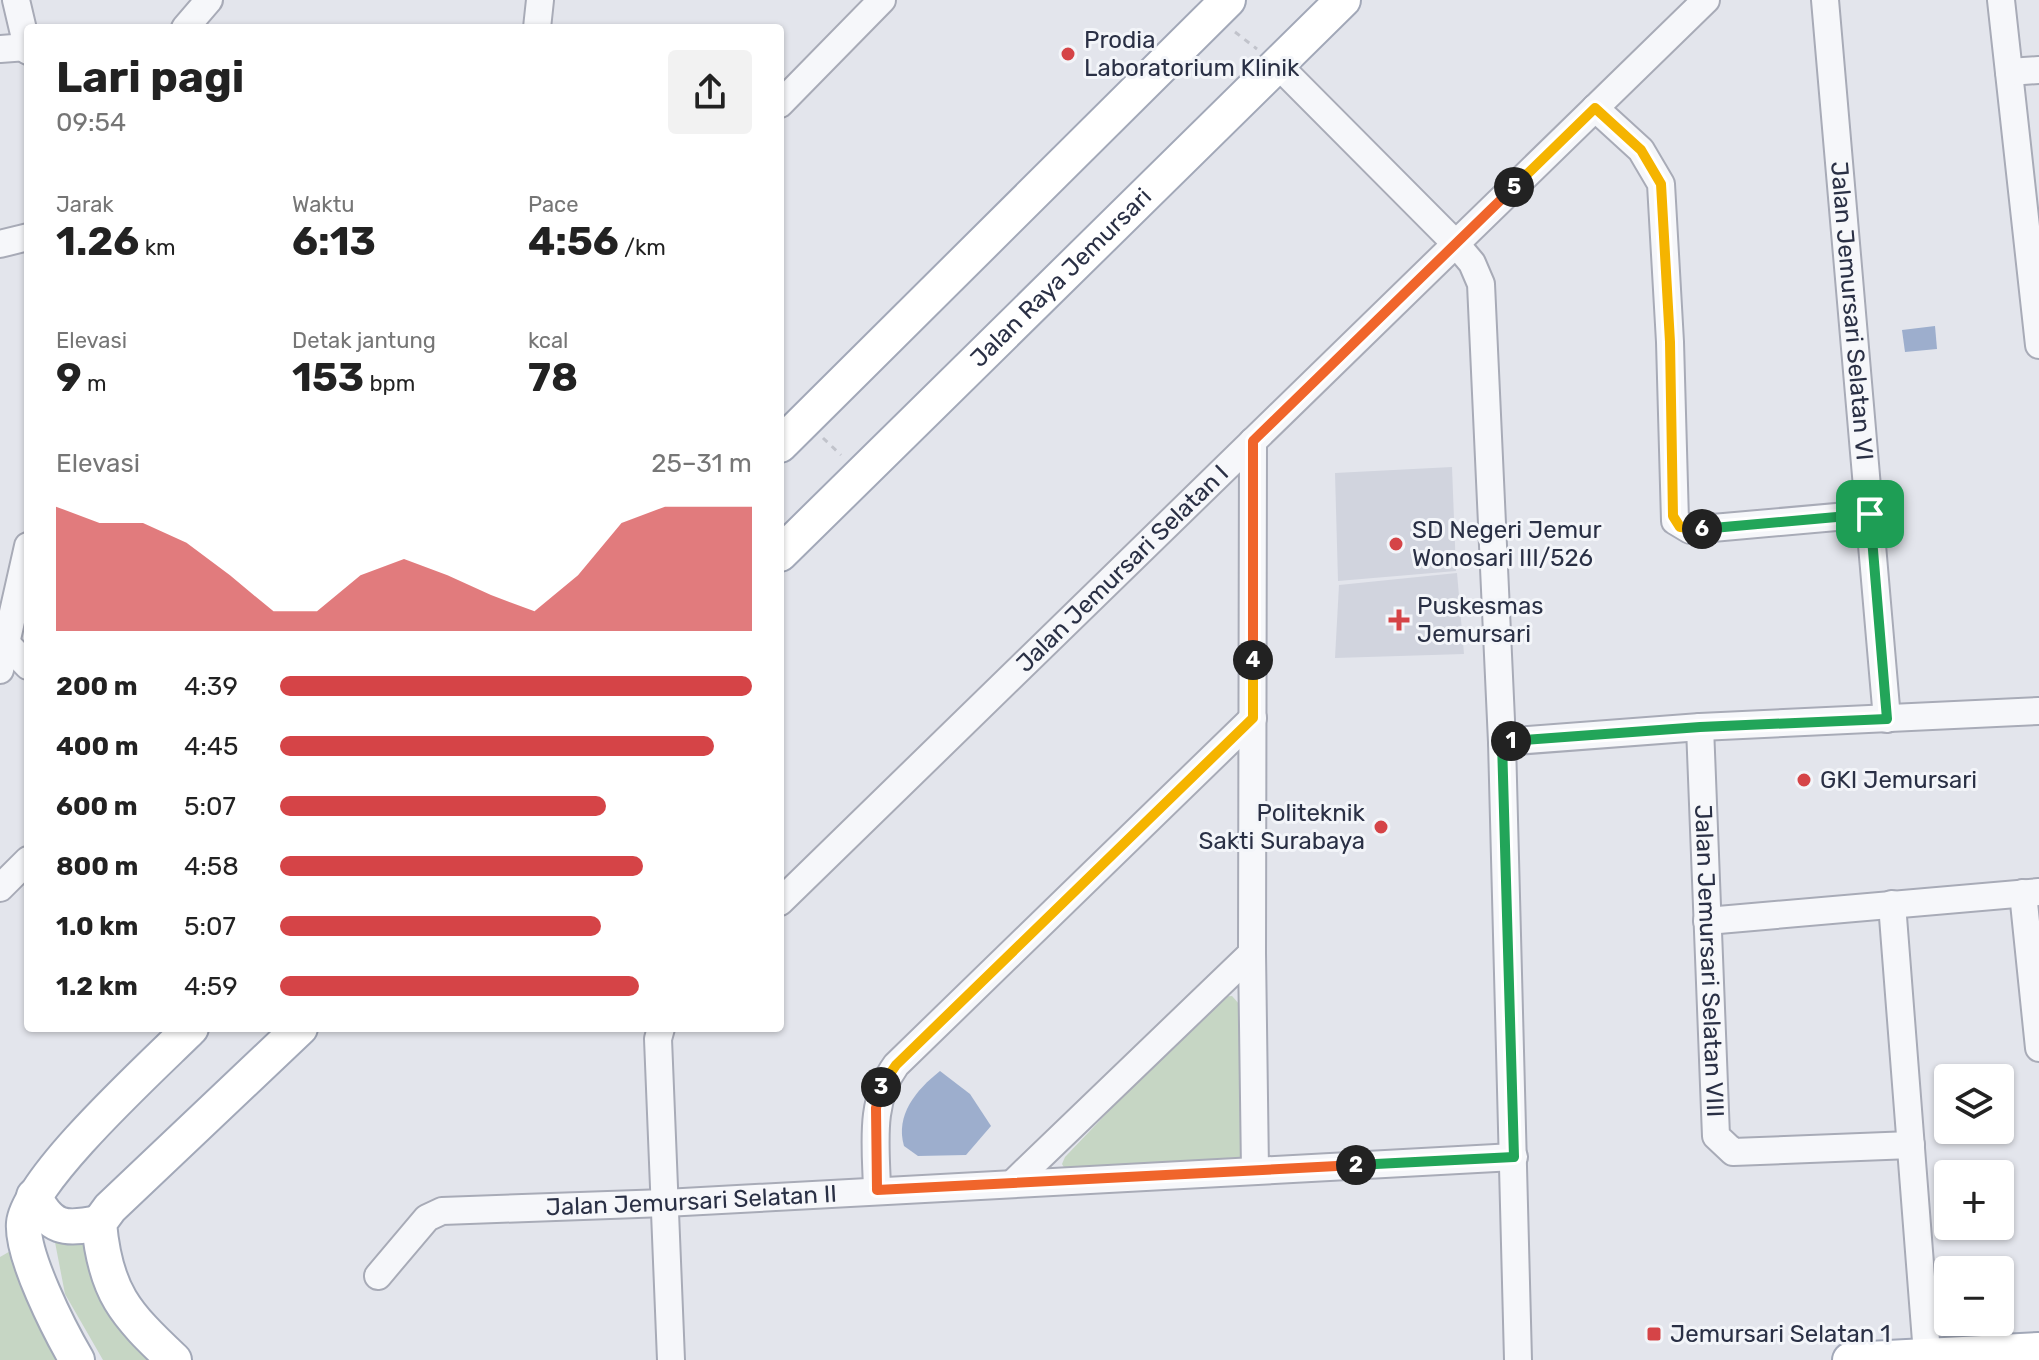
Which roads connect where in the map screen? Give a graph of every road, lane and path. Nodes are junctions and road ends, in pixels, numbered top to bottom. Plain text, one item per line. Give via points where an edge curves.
1 (16, 0) edge
2 (209, 0) edge
3 (540, 0) edge
4 (882, 0) edge
5 (1343, 0) edge
6 (1706, 0) edge
7 (1825, 0) edge
8 (2001, 0) edge
9 (1215, 10) edge
10 (188, 24) edge
11 (537, 24) edge
12 (24, 33) edge
13 (0, 49) edge
14 (24, 49) edge
15 (1269, 58) junction
16 (2039, 70) edge
17 (2009, 72) junction
18 (784, 100) edge
19 (1595, 108) junction
20 (2032, 219) edge
21 (24, 238) edge
22 (0, 244) edge
23 (1456, 244) junction
24 (2039, 345) edge
25 (816, 431) dead end
26 (784, 441) edge
27 (1253, 441) junction
28 (846, 461) dead end
29 (1870, 514) junction
30 (784, 550) edge
31 (24, 564) edge
32 (4, 657) edge
33 (24, 664) edge
34 (2039, 711) edge
35 (1253, 718) junction
36 (1887, 719) junction
37 (1700, 727) junction
38 (1502, 742) junction
39 (24, 864) edge
40 (0, 888) edge
41 (2031, 892) edge
42 (784, 898) edge
43 (1892, 904) junction
44 (1707, 921) junction
45 (1252, 953) junction
46 (187, 1032) edge
47 (296, 1032) edge
48 (660, 1032) edge
49 (2039, 1048) edge
50 (1911, 1145) junction
51 (1514, 1157) junction
52 (1255, 1170) junction
53 (1014, 1182) junction
54 (877, 1190) junction
55 (665, 1203) junction
56 (19, 1219) edge
57 (99, 1223) junction
58 (378, 1276) dead end
59 (2039, 1350) edge
60 (1927, 1354) junction
61 (77, 1360) edge
62 (174, 1360) edge
63 (671, 1360) edge
64 (1518, 1360) edge
65 (1850, 1360) edge

1 - 12 street
2 - 10 street
3 - 11 street
4 - 18 street
5 - 15 main road, Jalan Raya Jemursari
6 - 19 street, Jalan Jemursari Selatan I
7 - 29 street, Jalan Jemursari Selatan VI
8 - 17 street
9 - 15 path
9 - 26 main road
13 - 14 street
15 - 23 street
15 - 30 main road, Jalan Raya Jemursari
16 - 17 street
17 - 20 street
19 - 23 street, Jalan Jemursari Selatan I
19 - 29 street via 1641,150 1661,184 1675,521 1690,530
20 - 24 street
21 - 22 street
23 - 27 street, Jalan Jemursari Selatan I
23 - 38 street via 1472,263 1484,303
25 - 28 path
27 - 35 street
27 - 42 street, Jalan Jemursari Selatan I
29 - 36 street, Jalan Jemursari Selatan VI
31 - 32 street
32 - 33 street
34 - 36 street
35 - 45 street
35 - 54 street via 896,1065 882,1084 876,1108
36 - 37 street
37 - 38 street
37 - 44 street, Jalan Jemursari Selatan VIII
38 - 51 street
39 - 40 street
41 - 43 street
41 - 49 street
43 - 44 street
43 - 50 street
44 - 50 street, Jalan Jemursari Selatan VIII via 1715,1128 1720,1143 1733,1152
45 - 52 street
45 - 53 street
46 - 56 main road via 94,1126
47 - 57 main road
48 - 55 street
50 - 60 street
51 - 52 street, Jalan Jemursari Selatan II
51 - 64 street
52 - 53 street, Jalan Jemursari Selatan II
53 - 54 street, Jalan Jemursari Selatan II
54 - 55 street, Jalan Jemursari Selatan II
55 - 58 street, Jalan Jemursari Selatan II via 442,1211 427,1218
55 - 63 street
56 - 57 main road via 48,1219 59,1226
56 - 61 main road via 47,1300
57 - 62 main road via 109,1282 134,1322
59 - 60 main road
60 - 65 main road

